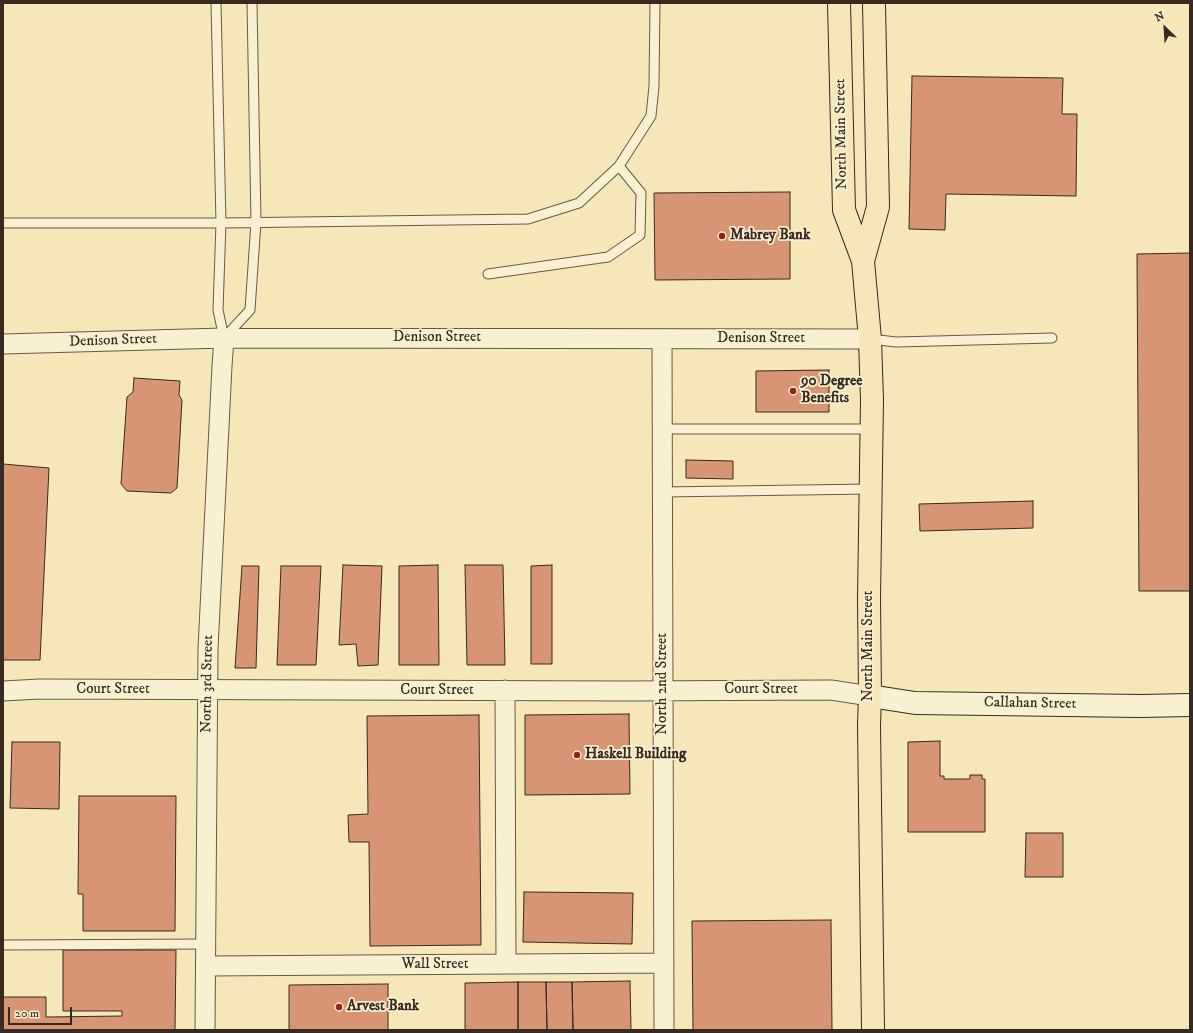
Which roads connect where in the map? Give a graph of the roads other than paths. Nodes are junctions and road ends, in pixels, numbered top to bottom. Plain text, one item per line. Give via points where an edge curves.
1 (216, 3) edge
2 (252, 3) edge
3 (655, 3) edge
4 (839, 3) edge
5 (874, 3) edge
6 (620, 166) junction
7 (256, 222) junction
8 (3, 223) edge
9 (221, 223) junction
10 (863, 261) junction
11 (488, 274) dead end
12 (224, 338) junction
13 (1052, 338) dead end
14 (662, 339) junction
15 (870, 339) junction
16 (3, 344) edge
17 (662, 429) junction
18 (871, 429) junction
19 (870, 489) junction
20 (662, 492) junction
21 (207, 690) junction
22 (505, 690) junction
23 (3, 691) edge
24 (663, 691) junction
25 (870, 696) junction
26 (1190, 705) edge
27 (206, 944) junction
28 (3, 945) edge
29 (664, 963) junction
30 (506, 964) junction
31 (206, 966) junction
32 (205, 1030) edge
33 (664, 1030) edge
34 (873, 1030) edge

1 - 9 lane
2 - 7 lane
3 - 6 lane via 654,86 650,116
4 - 10 main road, North Main Street via 844,210
5 - 10 main road, North Main Street via 878,207
6 - 7 lane via 579,203 528,219
6 - 11 lane via 641,193 640,235 608,257
7 - 9 lane
7 - 12 lane via 250,310
8 - 9 lane
9 - 12 lane via 218,310
10 - 15 main road, North Main Street
12 - 14 street, Denison Street
12 - 16 street, Denison Street
12 - 21 street, North 3rd Street
13 - 15 lane via 896,342
14 - 15 street, Denison Street
14 - 17 street, North 2nd Street
15 - 18 main road, North Main Street
17 - 18 lane
17 - 20 street, North 2nd Street
18 - 19 main road, North Main Street
19 - 20 lane
19 - 25 main road, North Main Street
20 - 24 street, North 2nd Street
21 - 22 street, Court Street
21 - 23 street, Court Street
21 - 27 street, North 3rd Street
22 - 24 street, Court Street
22 - 30 street
24 - 25 street, Court Street via 831,690
24 - 29 street, North 2nd Street
25 - 26 street, Callahan Street via 915,703
25 - 34 main road, North Main Street
27 - 28 lane
27 - 31 street, North 3rd Street
29 - 30 street, Wall Street
29 - 33 street, North 2nd Street
30 - 31 street, Wall Street
31 - 32 street, North 3rd Street

